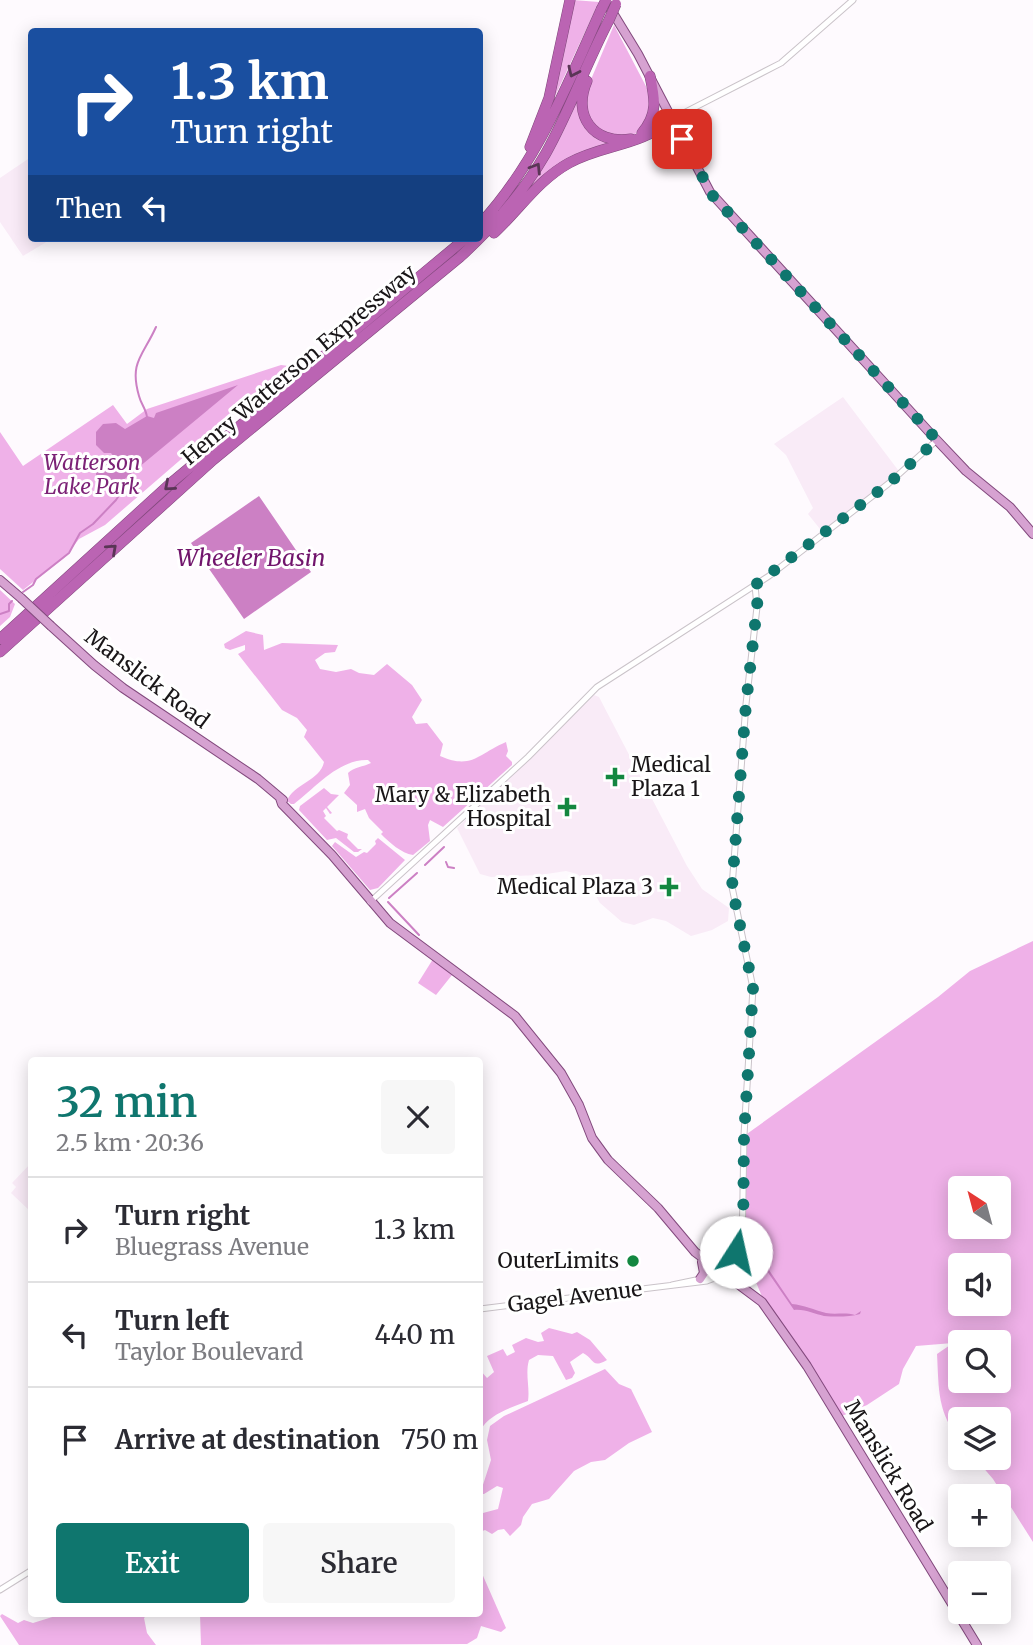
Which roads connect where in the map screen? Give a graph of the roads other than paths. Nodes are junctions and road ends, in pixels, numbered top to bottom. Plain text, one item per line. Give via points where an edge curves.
1 (853, 0) edge
2 (568, 3) edge
3 (609, 3) edge
4 (609, 20) junction
5 (650, 76) junction
6 (672, 120) junction
7 (642, 133) junction
8 (483, 213) edge
9 (483, 221) edge
10 (483, 234) edge
11 (483, 241) edge
12 (456, 242) edge
13 (461, 242) edge
14 (475, 242) edge
15 (482, 242) edge
16 (446, 255) junction
17 (460, 257) junction
18 (937, 440) junction
19 (1033, 534) edge
20 (0, 580) edge
21 (755, 585) junction
22 (0, 639) edge
23 (0, 652) edge
24 (372, 900) junction
25 (694, 1253) junction
26 (702, 1262) junction
27 (719, 1272) junction
28 (700, 1279) junction
29 (671, 1285) junction
30 (483, 1309) edge
31 (28, 1572) edge
32 (0, 1590) edge
33 (977, 1645) edge

1 - 6 street via 781,63
2 - 8 highway via 553,86 541,122 517,169
3 - 4 highway, Henry Watterson Expressway, bridge
3 - 5 main road
3 -> 9 highway via 536,149
4 - 7 highway via 583,90 583,113 592,128 610,139 630,139
10 -> 4 highway, Henry Watterson Expressway via 534,172
5 - 6 main road
5 - 7 highway via 655,106
6 - 7 highway
6 - 11 highway via 632,143 563,167
6 - 18 main road via 713,196
12 - 16 highway
13 - 16 highway, Henry Watterson Expressway
17 -> 14 highway, Henry Watterson Expressway
15 - 17 highway
16 -> 22 highway, Henry Watterson Expressway via 171,483
23 -> 17 highway, Henry Watterson Expressway via 192,478
18 - 19 main road
18 - 21 street via 888,484
20 - 24 main road, Manslick Road, bridge via 93,666 280,797
21 - 24 street via 597,687
21 - 27 street via 757,607 732,887 753,988 743,1246 739,1256
24 - 25 main road, Manslick Road via 434,956 522,1023 568,1085 601,1152 654,1204
25 - 26 main road, Manslick Road
25 - 27 main road, Manslick Road
26 - 27 main road, Manslick Road
26 - 28 main road
27 - 28 street, Gagel Avenue
27 - 29 street, Gagel Avenue via 699,1283
27 - 33 main road, Manslick Road via 765,1308 784,1331
28 - 29 street, Gagel Avenue
29 - 30 street, Gagel Avenue
31 - 32 street

